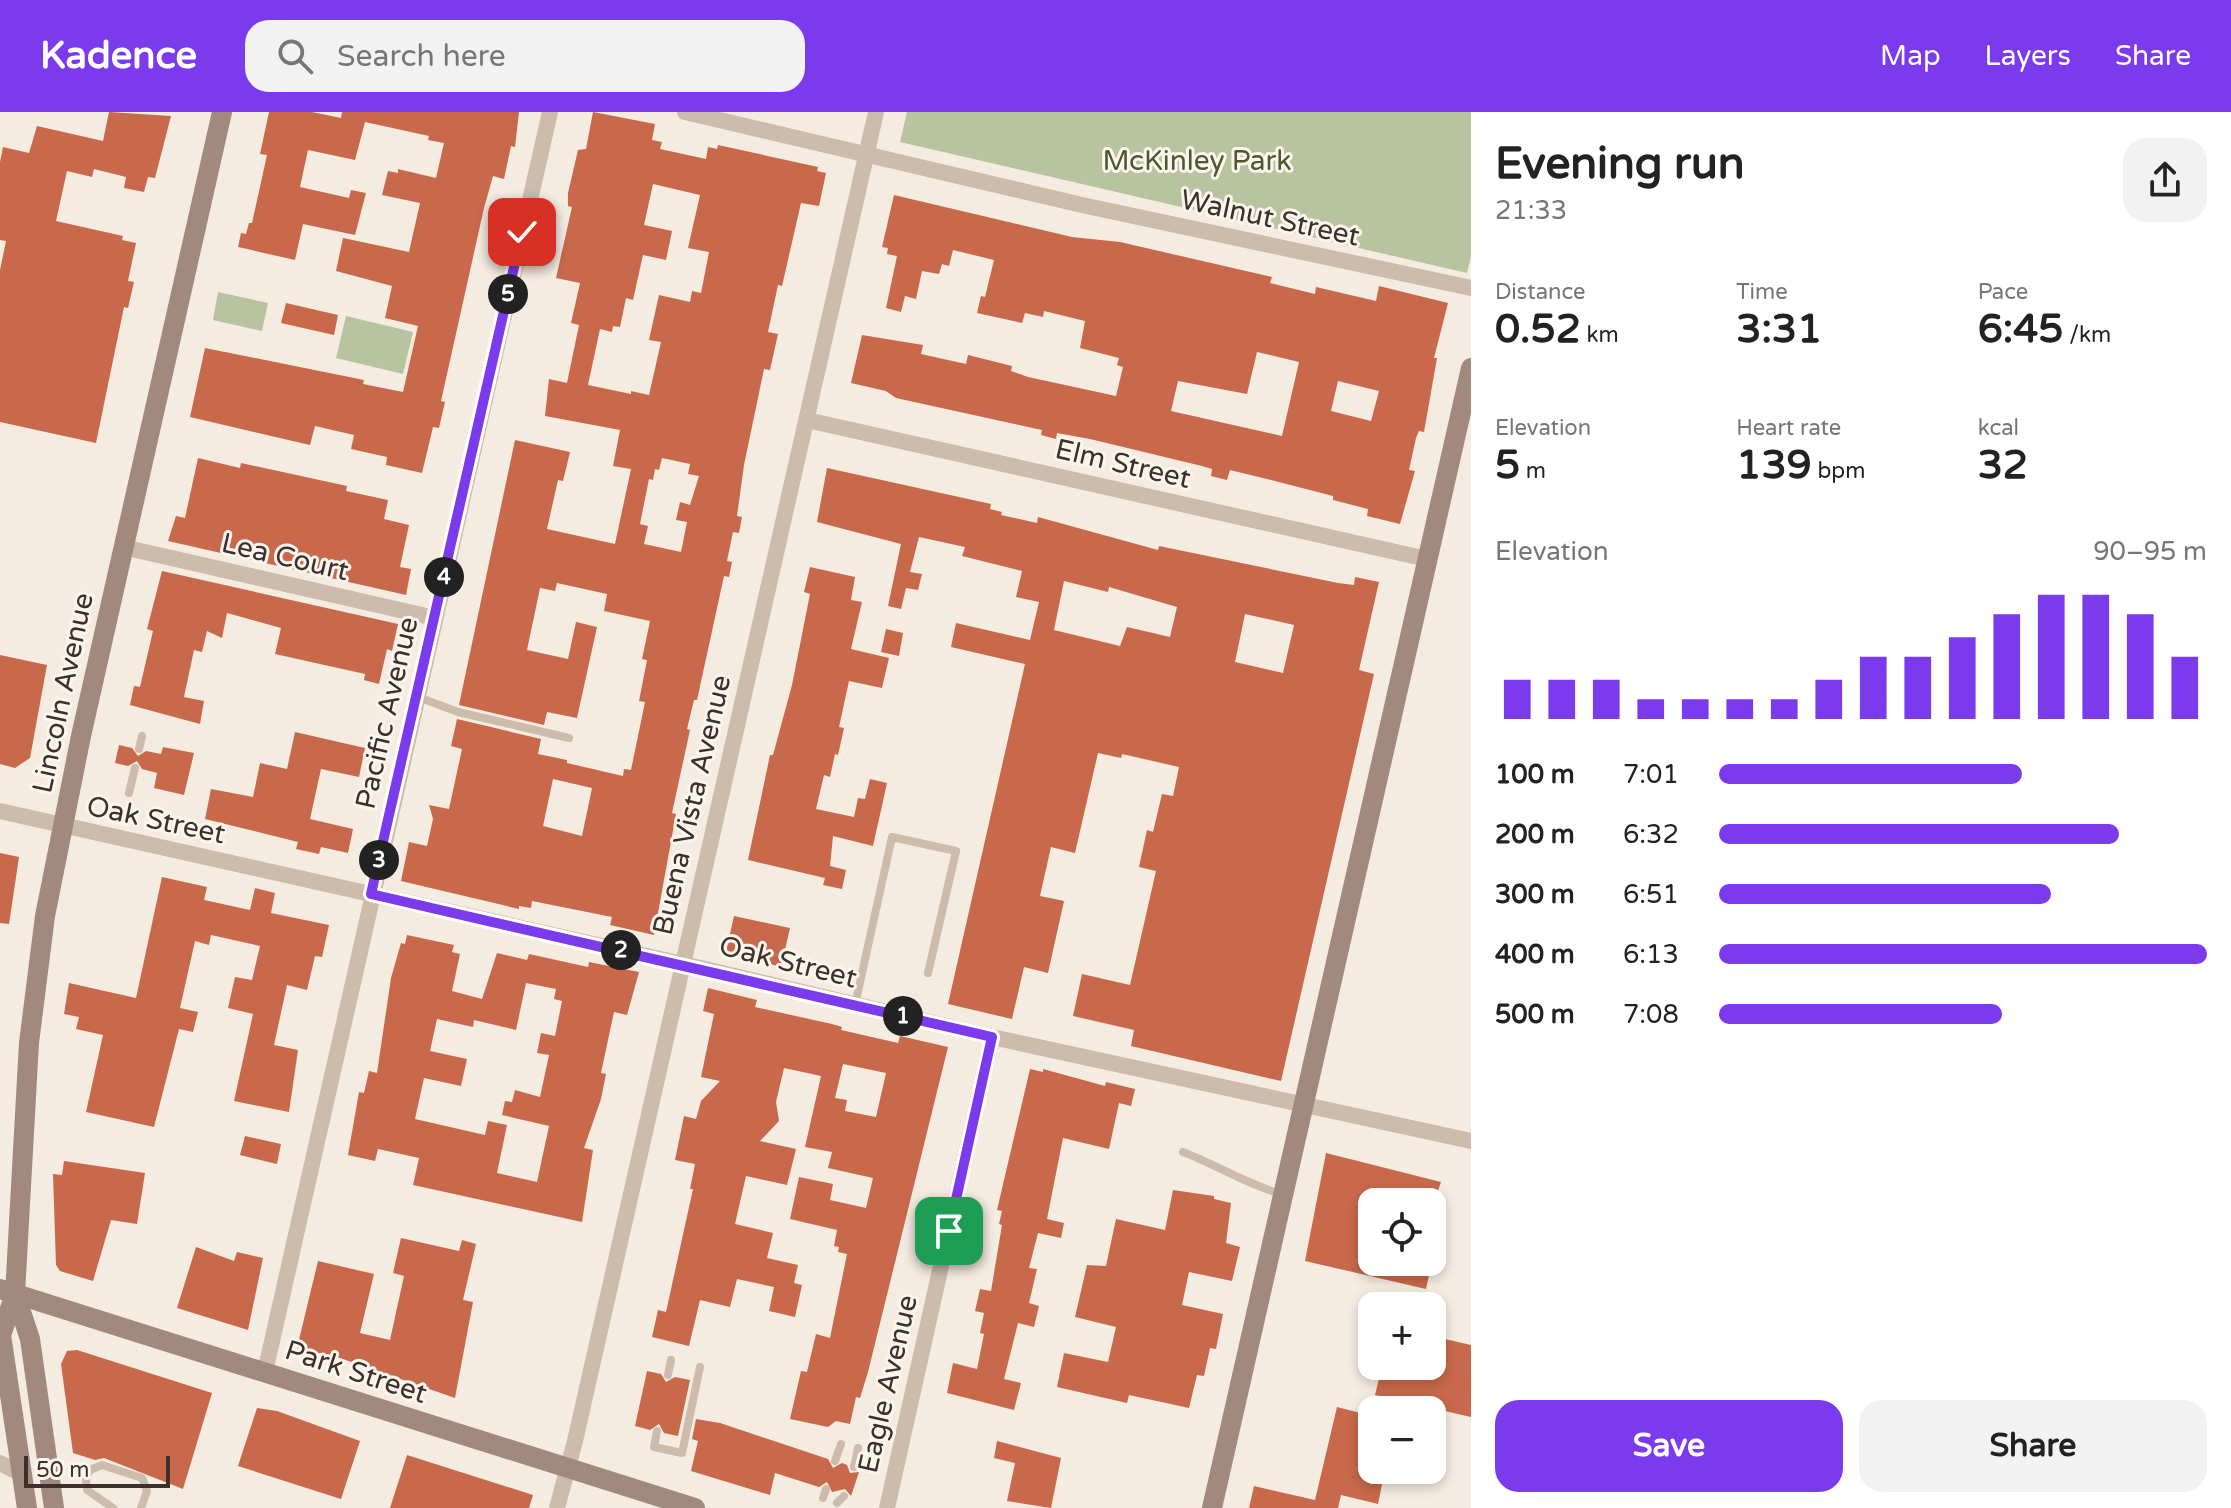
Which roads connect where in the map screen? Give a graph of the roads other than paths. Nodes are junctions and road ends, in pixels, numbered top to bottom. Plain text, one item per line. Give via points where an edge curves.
1 (222, 112) edge
2 (550, 112) edge
3 (685, 112) edge
4 (876, 112) edge
5 (866, 153) junction
6 (1471, 288) edge
7 (1471, 368) edge
8 (807, 420) junction
9 (123, 547) junction
10 (1427, 559) junction
11 (435, 618) junction
12 (417, 697) junction
13 (142, 736) dead end
14 (569, 738) dead end
15 (139, 749) dead end
16 (135, 768) dead end
17 (129, 793) dead end
18 (0, 811) edge
19 (63, 826) junction
20 (371, 894) junction
21 (683, 964) junction
22 (928, 973) dead end
23 (855, 1005) junction
24 (992, 1037) junction
25 (1305, 1104) junction
26 (1471, 1141) edge
27 (1183, 1152) dead end
28 (1282, 1195) junction
29 (8, 1291) edge
30 (1, 1336) edge
31 (671, 1360) dead end
32 (700, 1367) dead end
33 (265, 1372) junction
34 (668, 1375) dead end
35 (657, 1431) dead end
36 (841, 1444) dead end
37 (858, 1448) dead end
38 (835, 1461) dead end
39 (0, 1463) edge
40 (854, 1467) dead end
41 (568, 1469) junction
42 (21, 1474) junction
43 (27, 1508) edge
44 (54, 1508) edge
45 (113, 1508) edge
46 (141, 1508) edge
47 (557, 1508) edge
48 (695, 1508) edge
49 (887, 1508) edge
50 (1212, 1508) edge

1 - 9 main road, Lincoln Avenue
2 - 11 street, Pacific Avenue
3 - 5 street, Walnut Street
4 - 5 street, Buena Vista Avenue
5 - 6 street, Walnut Street
5 - 8 street, Buena Vista Avenue
7 - 10 main road
8 - 10 street, Elm Street
8 - 21 street, Buena Vista Avenue
9 - 11 street, Lea Court
9 - 19 main road, Lincoln Avenue
10 - 25 main road
11 - 12 street, Pacific Avenue
12 - 14 lane
12 - 20 street, Pacific Avenue
13 - 15 lane
16 - 17 lane
18 - 19 street, Oak Street
19 - 20 street, Oak Street
19 - 29 main road, Lincoln Avenue via 29,1043
20 - 21 street, Oak Street
20 - 33 street, Pacific Avenue
21 - 23 street, Oak Street
21 - 41 street, Buena Vista Avenue
22 - 23 lane via 956,851 892,837
23 - 24 street, Oak Street
24 - 25 street, Oak Street
24 - 49 street, Eagle Avenue
25 - 26 street, Oak Street
25 - 28 main road
27 - 28 lane
28 - 50 main road
29 - 30 main road
29 - 33 main road, Park Street
29 - 44 main road via 30,1339
30 - 42 main road
31 - 34 lane
32 - 35 lane via 682,1453 654,1447
33 - 41 main road, Park Street
36 - 38 lane
37 - 40 lane
39 - 42 street
41 - 47 street, Buena Vista Avenue
41 - 48 main road, Park Street
42 - 43 main road
45 - 46 lane via 87,1490 86,1477 95,1467 142,1478 147,1491

